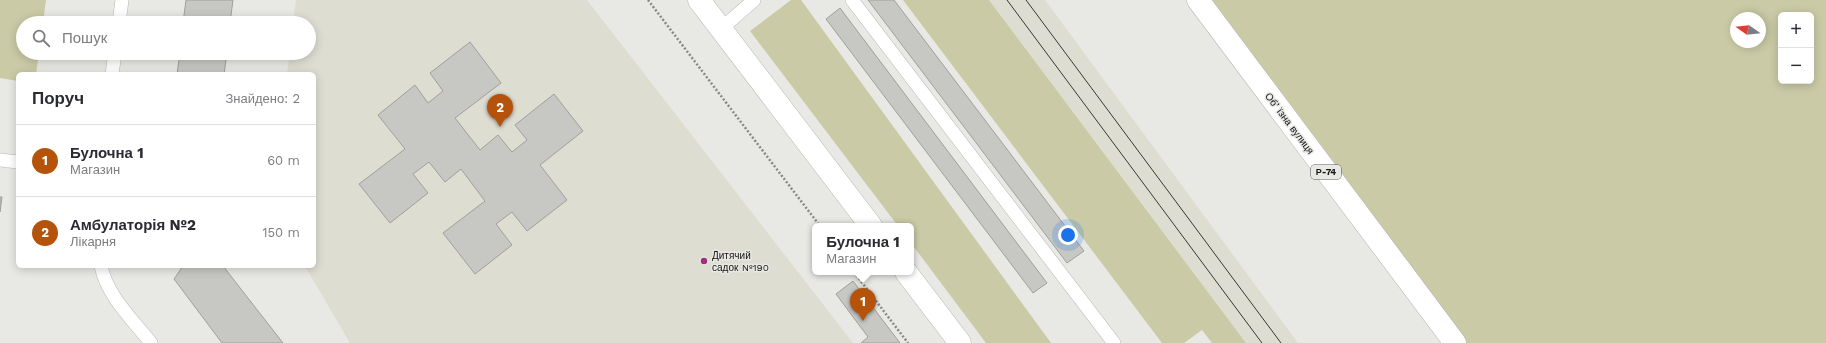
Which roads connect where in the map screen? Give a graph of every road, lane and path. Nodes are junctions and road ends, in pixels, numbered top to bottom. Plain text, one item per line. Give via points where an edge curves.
1 (122, 0) edge
2 (648, 0) edge
3 (699, 0) edge
4 (754, 0) edge
5 (852, 0) edge
6 (1198, 0) edge
7 (120, 16) edge
8 (721, 30) junction
9 (114, 60) edge
10 (112, 72) edge
11 (0, 160) edge
12 (16, 162) edge
13 (818, 223) edge
14 (869, 223) edge
15 (102, 268) edge
16 (856, 275) edge
17 (908, 275) edge
18 (151, 343) edge
19 (908, 343) edge
20 (960, 343) edge
21 (1114, 343) edge
22 (1455, 343) edge

1 - 7 lane
2 - 13 path
3 - 8 main road
4 - 8 lane
5 - 21 lane
6 - 22 main road, Обʼїзна вулиця / Р-74
8 - 14 main road
9 - 10 lane
11 - 12 lane
15 - 18 lane via 103,276 112,294
16 - 19 path
17 - 20 main road

